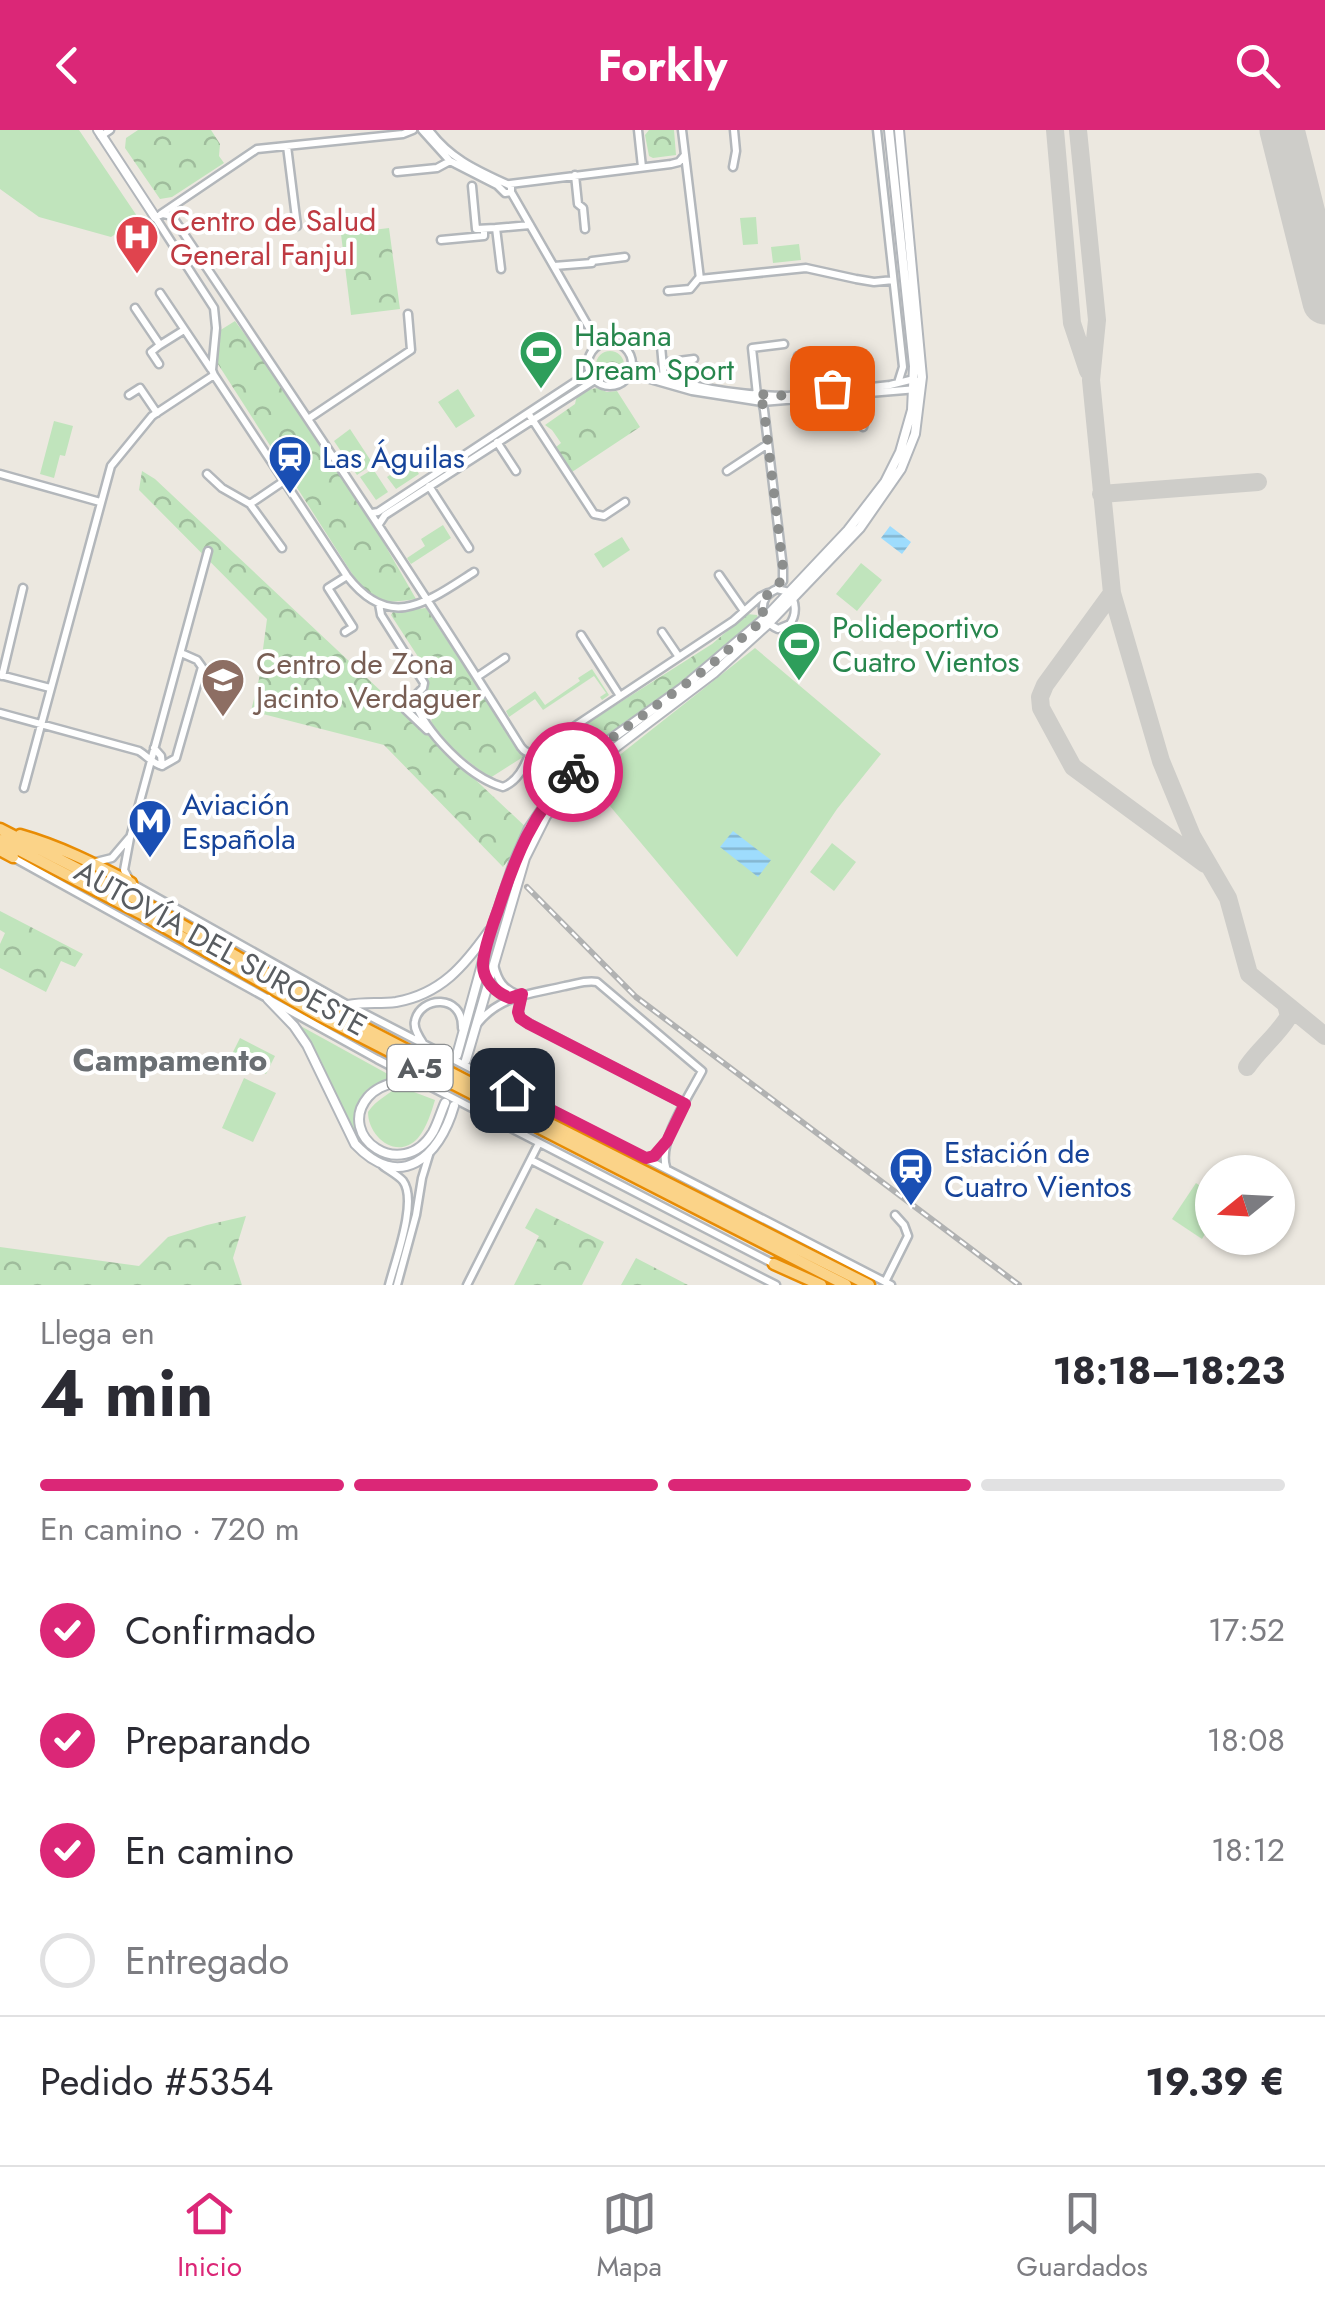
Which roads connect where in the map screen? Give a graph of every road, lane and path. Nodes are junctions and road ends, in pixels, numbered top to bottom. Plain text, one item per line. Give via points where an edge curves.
1 (413, 130) edge
2 (638, 130) edge
3 (682, 130) edge
4 (734, 130) edge
5 (877, 130) edge
6 (889, 130) edge
7 (900, 130) edge
8 (103, 132) edge
9 (428, 132) edge
10 (287, 146) junction
11 (685, 155) junction
12 (450, 161) junction
13 (642, 167) junction
14 (732, 168) dead end
15 (398, 172) dead end
16 (575, 175) junction
17 (472, 186) dead end
18 (507, 188) junction
19 (157, 216) junction
20 (531, 225) junction
21 (296, 226) dead end
22 (496, 228) junction
23 (585, 228) dead end
24 (484, 229) junction
25 (441, 240) dead end
26 (625, 257) dead end
27 (554, 266) junction
28 (500, 269) dead end
29 (701, 279) junction
30 (893, 280) junction
31 (668, 291) dead end
32 (160, 292) dead end
33 (135, 308) dead end
34 (408, 314) dead end
35 (184, 330) junction
36 (660, 335) dead end
37 (784, 344) dead end
38 (160, 345) junction
39 (599, 346) junction
40 (798, 356) dead end
41 (694, 359) dead end
42 (662, 363) junction
43 (159, 364) dead end
44 (632, 365) junction
45 (903, 367) junction
46 (213, 372) junction
47 (590, 372) junction
48 (629, 375) junction
49 (595, 380) junction
50 (665, 380) junction
51 (915, 381) junction
52 (898, 384) junction
53 (849, 392) junction
54 (833, 394) junction
55 (129, 395) dead end
56 (760, 398) junction
57 (799, 400) junction
58 (157, 413) junction
59 (530, 416) junction
60 (308, 419) junction
61 (814, 425) dead end
62 (863, 427) dead end
63 (497, 442) junction
64 (768, 444) junction
65 (727, 471) dead end
66 (516, 472) dead end
67 (0, 474) edge
68 (207, 474) dead end
69 (284, 481) junction
70 (429, 486) junction
71 (100, 502) junction
72 (626, 502) dead end
73 (250, 504) junction
74 (371, 512) junction
75 (379, 526) junction
76 (282, 548) dead end
77 (469, 548) dead end
78 (208, 551) dead end
79 (783, 568) junction
80 (474, 572) dead end
81 (719, 575) dead end
82 (347, 576) junction
83 (788, 580) junction
84 (800, 582) junction
85 (23, 588) dead end
86 (777, 589) junction
87 (768, 593) junction
88 (792, 596) junction
89 (428, 602) junction
90 (378, 604) junction
91 (746, 609) junction
92 (765, 618) junction
93 (345, 632) dead end
94 (662, 632) dead end
95 (581, 635) dead end
96 (181, 653) junction
97 (678, 657) junction
98 (505, 658) dead end
99 (1, 676) edge
100 (476, 677) junction
101 (50, 688) junction
102 (620, 696) junction
103 (0, 713) edge
104 (40, 726) junction
105 (154, 748) junction
106 (532, 752) junction
107 (151, 762) junction
108 (162, 766) junction
109 (24, 788) dead end
110 (0, 829) edge
111 (130, 838) junction
112 (0, 840) edge
113 (0, 850) edge
114 (13, 857) joint
115 (89, 862) junction
116 (131, 884) junction
117 (492, 928) junction
118 (483, 964) junction
119 (494, 964) junction
120 (489, 982) junction
121 (522, 995) junction
122 (510, 998) junction
123 (268, 999) junction
124 (348, 1005) junction
125 (477, 1024) junction
126 (461, 1040) junction
127 (423, 1044) junction
128 (426, 1084) junction
129 (685, 1104) junction
130 (667, 1141) junction
131 (539, 1143) junction
132 (429, 1155) junction
133 (646, 1158) junction
134 (531, 1160) junction
135 (382, 1165) junction
136 (666, 1168) junction
137 (895, 1215) dead end
138 (774, 1264) joint
139 (888, 1284) edge
140 (389, 1285) edge
141 (397, 1285) edge
142 (467, 1285) edge
143 (776, 1285) edge
144 (821, 1285) edge
145 (846, 1285) edge
146 (869, 1285) edge

1 - 10 street
2 - 13 street
3 - 11 street
4 - 14 street
5 - 30 street
6 - 51 main road
7 - 51 main road via 920,332
8 - 19 main road
9 - 12 street
9 - 18 street via 459,161
10 - 19 street via 257,149
10 - 21 street
11 - 13 street via 675,163
11 - 29 street
12 - 15 street
12 - 18 street
13 - 16 street
16 - 18 street
16 - 23 street
17 - 24 street via 476,230
18 - 20 street
19 - 46 street via 214,308
19 - 60 street via 172,216
20 - 22 street
20 - 27 street
22 - 24 street
22 - 28 street
24 - 25 street via 484,236
26 - 27 street
27 - 39 street
29 - 30 street via 806,268 856,280
29 - 31 street
30 - 45 street
32 - 35 street
33 - 38 street
34 - 60 street via 412,350
35 - 38 street
35 - 46 street
36 - 42 street
37 - 56 street via 752,348
38 - 43 street via 151,352
39 - 44 street via 621,346
39 - 47 street via 588,360
40 - 54 street via 828,353
41 - 42 street
42 - 50 street
44 - 48 street
44 - 50 street
45 - 51 street
45 - 52 street
46 - 58 street
46 - 69 street
47 - 49 street
47 - 59 street
48 - 49 street via 616,386
48 - 50 street
49 - 59 street
50 - 56 street via 710,394
51 - 52 street
51 - 53 street
51 - 84 main road via 908,427 885,482
51 - 88 main road via 914,434 901,469 860,528
52 - 53 street
53 - 54 street
53 - 62 street
54 - 56 street
54 - 57 street
55 - 58 street via 140,388
56 - 57 street
56 - 64 street
57 - 61 street
58 - 71 street via 111,466
59 - 63 street
59 - 72 street via 594,514 604,516
59 - 74 street
60 - 74 street
63 - 66 street
63 - 70 street
64 - 65 street
64 - 79 street
67 - 71 street
68 - 73 street
69 - 73 street
69 - 82 street
70 - 75 street
70 - 77 street
71 - 101 street
73 - 76 street
74 - 75 street
75 - 89 street
78 - 96 street
79 - 83 street
79 - 86 street
80 - 89 street
81 - 91 street
82 - 90 street
82 - 93 street via 328,588 353,627
83 - 84 street
83 - 88 street
84 - 88 main road
85 - 99 street
86 - 87 street
86 - 88 street
87 - 91 street
87 - 92 street
88 - 92 main road
88 - 92 street via 790,624 778,630
89 - 90 street
89 - 100 street
90 - 106 street via 424,683 413,698 435,738 500,787 520,774
91 - 92 street via 756,604
91 - 97 street
92 - 117 main road via 568,776 529,828
92 - 119 main road via 714,673 607,754 546,816 525,858
94 - 97 street
95 - 102 street
96 - 105 street
96 - 108 street via 202,667 176,758
97 - 102 street
98 - 100 street
99 - 101 street
100 - 106 street via 521,748
101 - 104 street
102 - 106 street
103 - 104 street
104 - 107 street via 139,751
104 - 109 street
105 - 107 street
105 - 108 street
107 - 108 street
107 - 111 street
110 - 115 highway
110 - 146 highway, AUTOVÍA DEL SUROESTE / A-5 via 322,1006
111 - 115 street via 112,858
111 - 116 street via 124,870
112 - 145 highway, AUTOVÍA DEL SUROESTE / A-5 via 319,1015
113 - 114 highway
114 - 123 street
115 - 116 highway
116 - 124 street
117 - 118 main road
117 - 124 main road via 466,963 429,992
118 - 120 street
118 - 126 main road
119 - 120 main road
119 - 121 street via 502,985
120 - 122 street
120 - 125 main road
121 - 122 street
121 - 129 street via 518,1012 524,1021
121 - 129 street via 597,982 702,1071
122 - 125 street
123 - 128 street
123 - 135 main road via 307,1046 355,1144
124 - 127 street
125 - 126 main road via 462,1058
126 - 127 street via 460,1012 436,1002 415,1021
127 - 133 street
128 - 131 street
128 - 132 main road via 382,1086 364,1101 360,1116 370,1144 385,1154 405,1155 421,1146 449,1104 442,1138
129 - 130 street
130 - 133 street
130 - 136 street
131 - 134 street
131 - 138 street
132 - 135 main road via 413,1164
132 - 141 street
133 - 136 street
134 - 142 street
134 - 143 street
135 - 140 street via 402,1180 409,1196
136 - 139 street
137 - 139 street via 908,1236
138 - 144 highway

